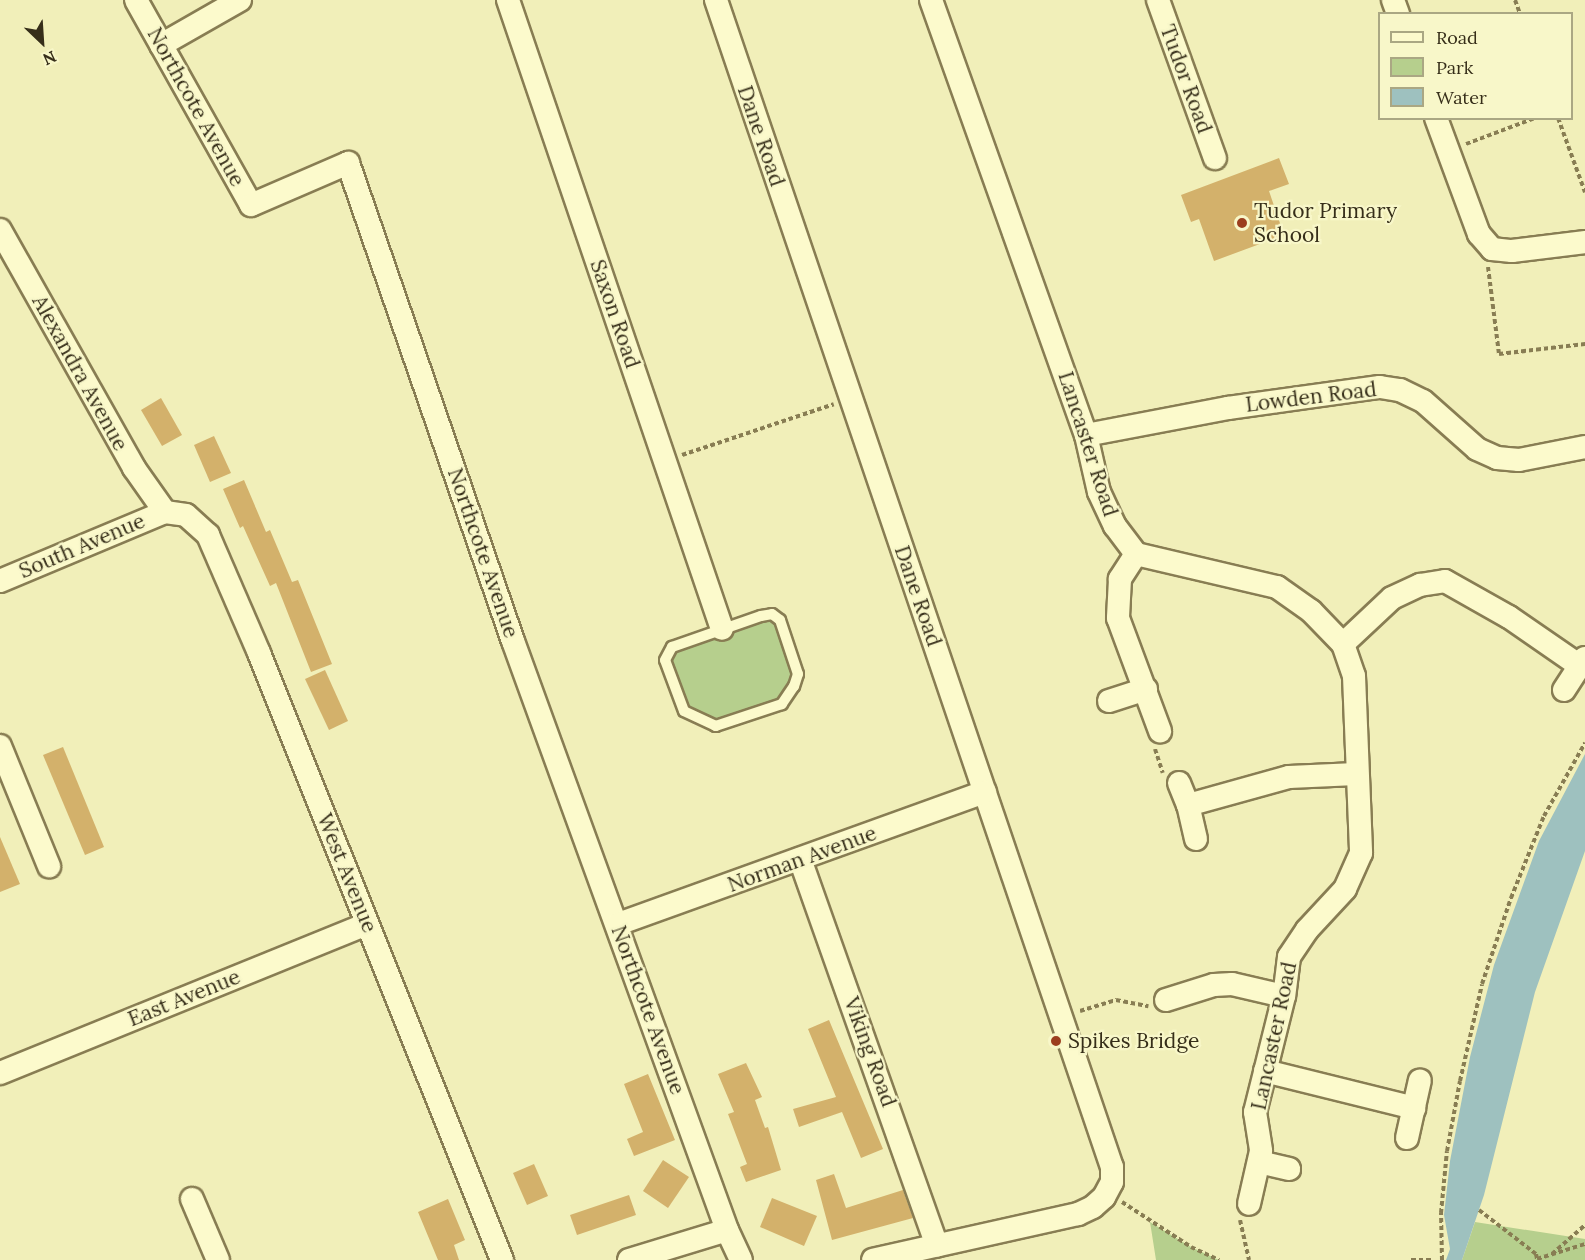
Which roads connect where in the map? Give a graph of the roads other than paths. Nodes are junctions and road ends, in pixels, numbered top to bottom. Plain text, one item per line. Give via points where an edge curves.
1 (136, 0) edge
2 (240, 0) edge
3 (508, 0) edge
4 (716, 0) edge
5 (931, 0) edge
6 (1158, 0) edge
7 (161, 45) junction
8 (1437, 120) edge
9 (1215, 158) dead end
10 (0, 230) edge
11 (1585, 242) edge
12 (1086, 435) junction
13 (1585, 447) edge
14 (165, 512) junction
15 (1136, 554) junction
16 (0, 581) edge
17 (722, 629) junction
18 (1343, 644) junction
19 (1582, 662) edge
20 (1146, 689) junction
21 (1564, 690) dead end
22 (1109, 700) dead end
23 (1160, 731) road end
24 (0, 746) edge
25 (1356, 774) junction
26 (1179, 783) road end
27 (985, 792) junction
28 (1188, 805) junction
29 (1196, 839) dead end
30 (800, 859) junction
31 (49, 866) dead end
32 (368, 924) junction
33 (618, 924) junction
34 (1284, 996) junction
35 (1166, 1000) road end
36 (1265, 1071) junction
37 (0, 1073) edge
38 (1420, 1080) dead end
39 (1414, 1108) junction
40 (1407, 1138) dead end
41 (1259, 1162) junction
42 (1289, 1169) dead end
43 (192, 1199) dead end
44 (1248, 1204) road end
45 (727, 1230) junction
46 (937, 1245) junction
47 (218, 1260) edge
48 (502, 1260) edge
49 (629, 1260) edge
50 (741, 1260) edge
51 (873, 1260) edge

1 - 7 street, Northcote Avenue
2 - 7 street
3 - 17 street, Saxon Road
4 - 27 street, Dane Road
5 - 12 street, Lancaster Road
6 - 9 street, Tudor Road
7 - 33 street, Northcote Avenue via 251,205 348,163 513,642
8 - 11 street via 1479,234 1492,249 1512,251
10 - 14 street, Alexandra Avenue via 134,468
12 - 13 street, Lowden Road via 1228,408 1380,387 1400,390 1423,401 1477,449 1497,458 1519,460
12 - 15 street, Lancaster Road via 1099,492 1115,526
14 - 16 street, South Avenue
14 - 32 street, West Avenue via 179,512 194,519 208,535
15 - 18 street, Lancaster Road via 1277,587 1311,611
15 - 20 street via 1120,579 1118,618
17 - 17 lane via 767,614 776,616 798,674 782,704 716,726 684,711 665,656 672,647
18 - 19 street via 1392,598 1420,585 1445,581
18 - 25 street, Lancaster Road via 1354,676 1358,716
19 - 21 street
20 - 22 street
20 - 23 street
24 - 31 street
25 - 28 street via 1289,777
25 - 34 street, Lancaster Road via 1361,853 1345,889 1307,930 1289,957
26 - 28 street
27 - 30 street, Norman Avenue
27 - 46 street, Dane Road via 1110,1156 1113,1175 1108,1192 1094,1207 1078,1214
28 - 29 street
30 - 33 street, Norman Avenue
30 - 46 street, Viking Road
32 - 37 street, East Avenue
32 - 48 street, West Avenue
33 - 45 street, Northcote Avenue
34 - 35 street via 1232,984 1214,985
34 - 36 street, Lancaster Road
36 - 39 street
36 - 41 street, Lancaster Road via 1255,1112
38 - 39 street
39 - 40 street
41 - 42 street
41 - 44 street, Lancaster Road
43 - 47 street
45 - 49 street
45 - 50 street, Northcote Avenue
46 - 51 street

